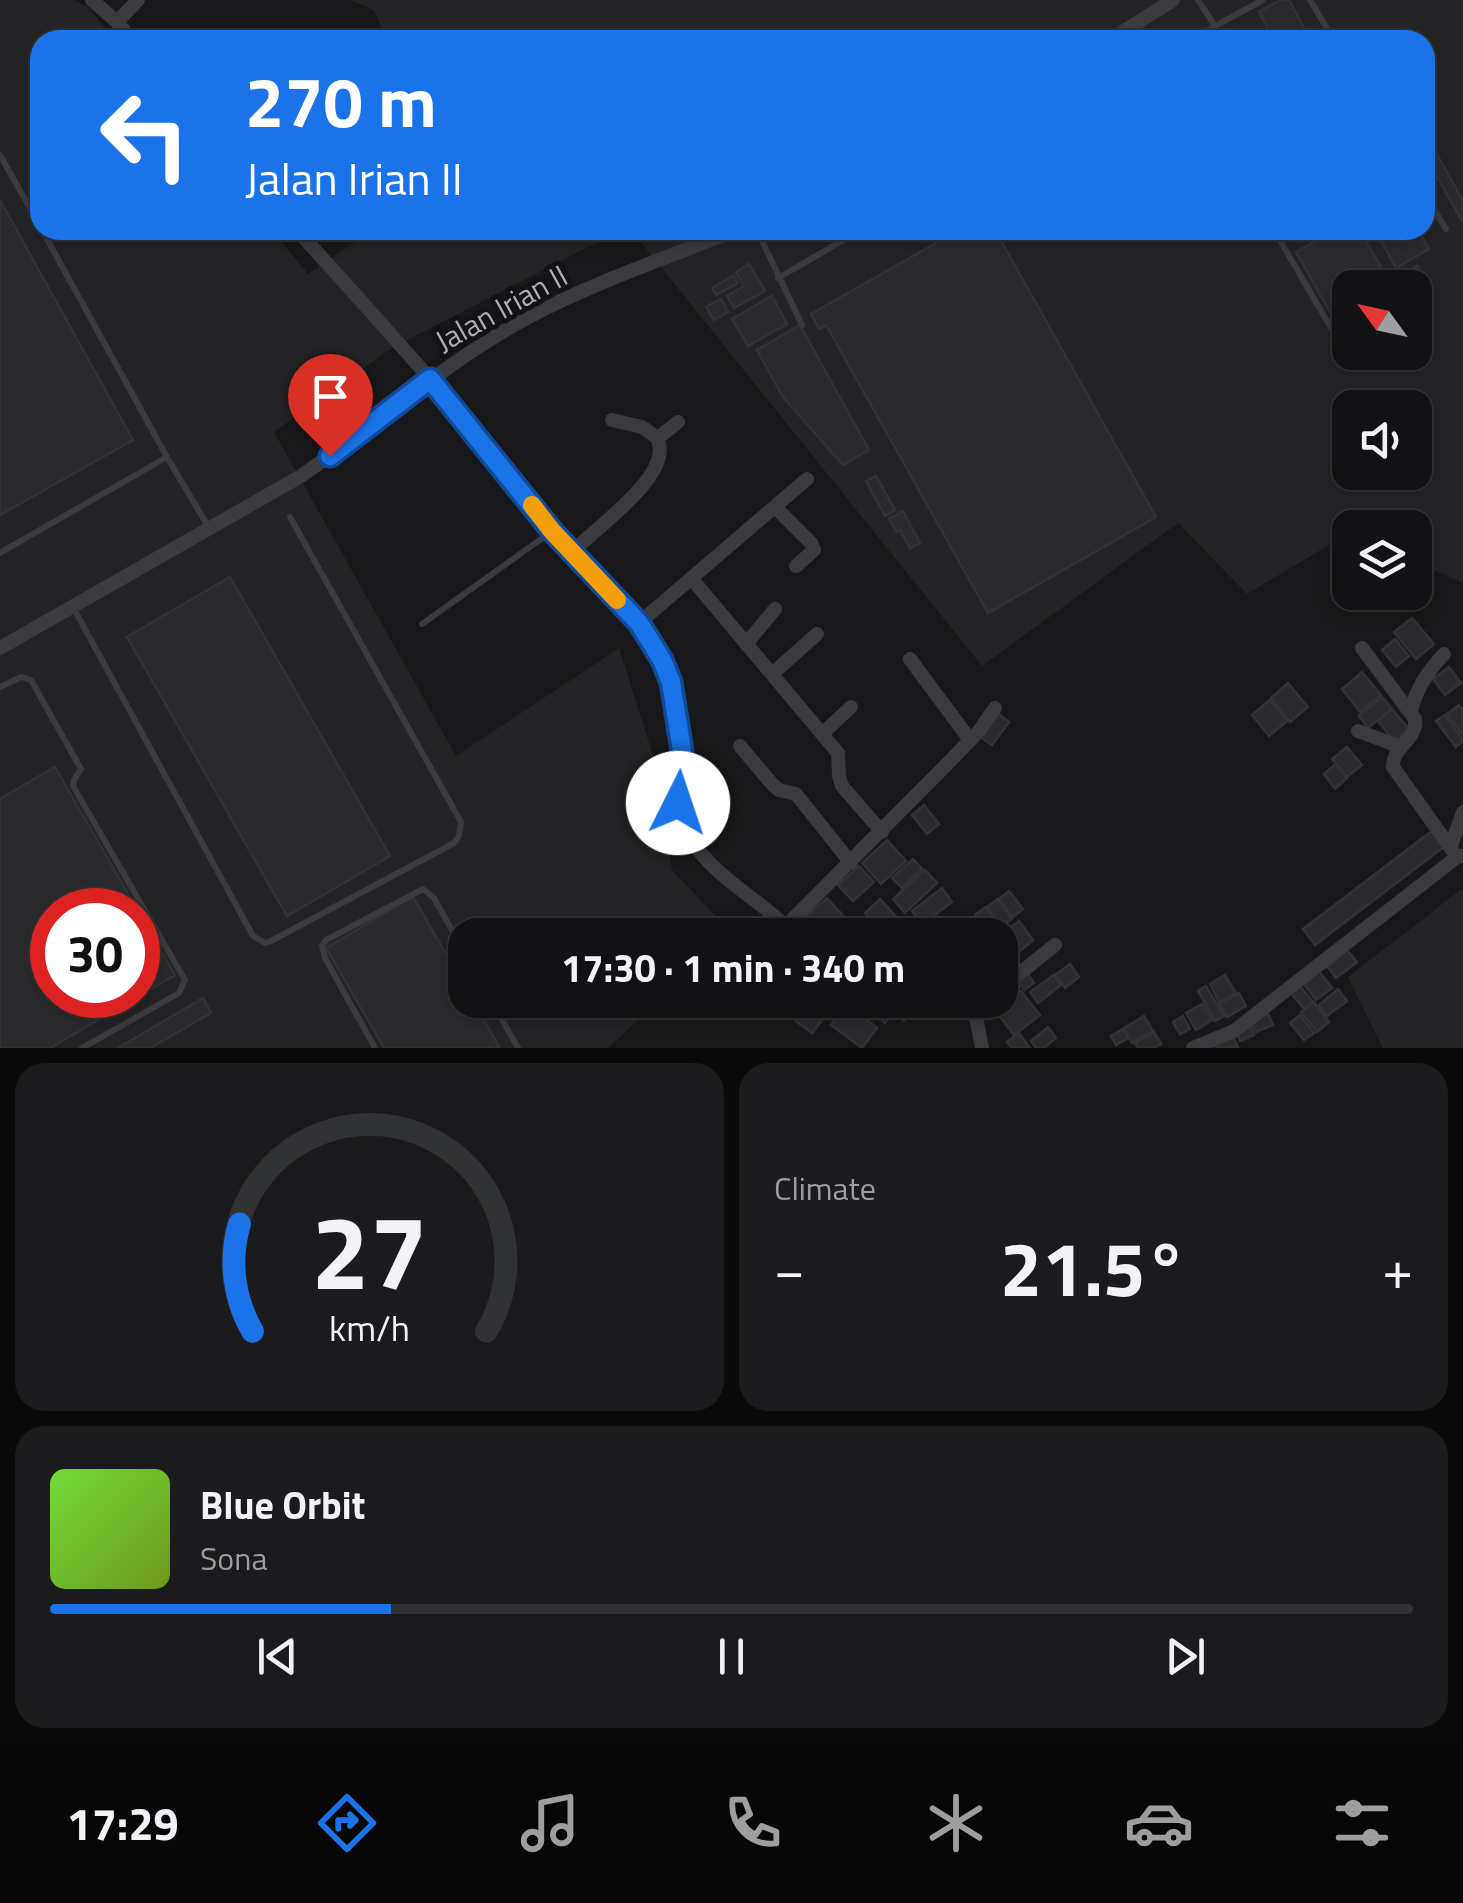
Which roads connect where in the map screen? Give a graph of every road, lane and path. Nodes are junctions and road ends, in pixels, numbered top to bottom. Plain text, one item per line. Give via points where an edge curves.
1 (92, 0) edge
2 (138, 0) edge
3 (1173, 0) edge
4 (1198, 0) edge
5 (1263, 0) edge
6 (1310, 0) edge
7 (117, 22) junction
8 (1216, 26) junction
9 (124, 30) edge
10 (1126, 30) edge
11 (1209, 30) edge
12 (1328, 30) edge
13 (0, 155) edge
14 (30, 208) edge
15 (1435, 211) edge
16 (1446, 229) dead end
17 (48, 240) edge
18 (306, 240) edge
19 (711, 240) edge
20 (761, 240) edge
21 (844, 240) edge
22 (1280, 240) edge
23 (778, 278) junction
24 (802, 325) dead end
25 (1332, 330) edge
26 (430, 379) junction
27 (612, 420) dead end
28 (678, 422) dead end
29 (658, 438) junction
30 (167, 456) junction
31 (806, 480) dead end
32 (775, 507) junction
33 (290, 517) dead end
34 (209, 528) junction
35 (552, 531) junction
36 (572, 552) junction
37 (0, 553) edge
38 (796, 566) dead end
39 (692, 580) junction
40 (74, 607) junction
41 (775, 610) dead end
42 (639, 623) junction
43 (422, 624) dead end
44 (818, 634) dead end
45 (746, 644) junction
46 (0, 648) edge
47 (1362, 648) dead end
48 (1444, 654) dead end
49 (910, 659) dead end
50 (772, 674) junction
51 (0, 686) edge
52 (851, 707) dead end
53 (994, 708) dead end
54 (1411, 712) junction
55 (1358, 731) dead end
56 (822, 734) junction
57 (970, 740) junction
58 (740, 746) dead end
59 (1401, 746) junction
60 (1463, 812) edge
61 (882, 832) junction
62 (1457, 853) edge
63 (851, 863) junction
64 (775, 918) edge
65 (802, 918) edge
66 (448, 923) edge
67 (1055, 945) dead end
68 (1018, 976) edge
69 (501, 1018) edge
70 (975, 1018) edge
71 (82, 1048) edge
72 (375, 1048) edge
73 (518, 1048) edge
74 (982, 1048) edge
75 (1193, 1048) edge

1 - 7 street
2 - 7 street
3 - 10 street
4 - 8 lane
5 - 8 lane
6 - 12 lane
7 - 9 street
8 - 11 lane
13 - 14 lane
15 - 16 lane
17 - 30 lane
18 - 26 street
19 - 26 street, Jalan Irian II via 525,319
20 - 23 lane
21 - 23 lane
22 - 25 lane
23 - 24 lane
26 - 34 street, Jalan Irian II via 302,476
26 - 35 street
27 - 29 street
28 - 29 street
29 - 36 street via 651,474
30 - 34 lane
30 - 37 lane
31 - 32 street
32 - 38 street via 814,550
32 - 39 street
33 - 40 lane via 461,830 454,843 271,941 253,936
34 - 40 street, Jalan Irian II
35 - 36 street
35 - 43 lane
36 - 42 street
39 - 42 street
39 - 45 street
40 - 46 street, Jalan Irian II
41 - 45 street
42 - 64 street via 671,682 682,751 682,822 712,865
44 - 50 street
45 - 50 street
47 - 54 street
48 - 54 street
49 - 57 street
50 - 56 street
51 - 71 lane via 31,680 81,769 73,786 185,980 180,994
52 - 56 street
53 - 57 street
54 - 59 street via 1416,727
55 - 59 street
56 - 61 street via 838,752 842,786
57 - 61 street
58 - 63 street via 773,785 796,794
59 - 62 street via 1393,766
60 - 62 street
61 - 63 street
62 - 75 street via 1234,1031
63 - 65 street
66 - 72 lane via 423,889 326,940 326,958
67 - 68 street
69 - 73 lane
70 - 74 street

